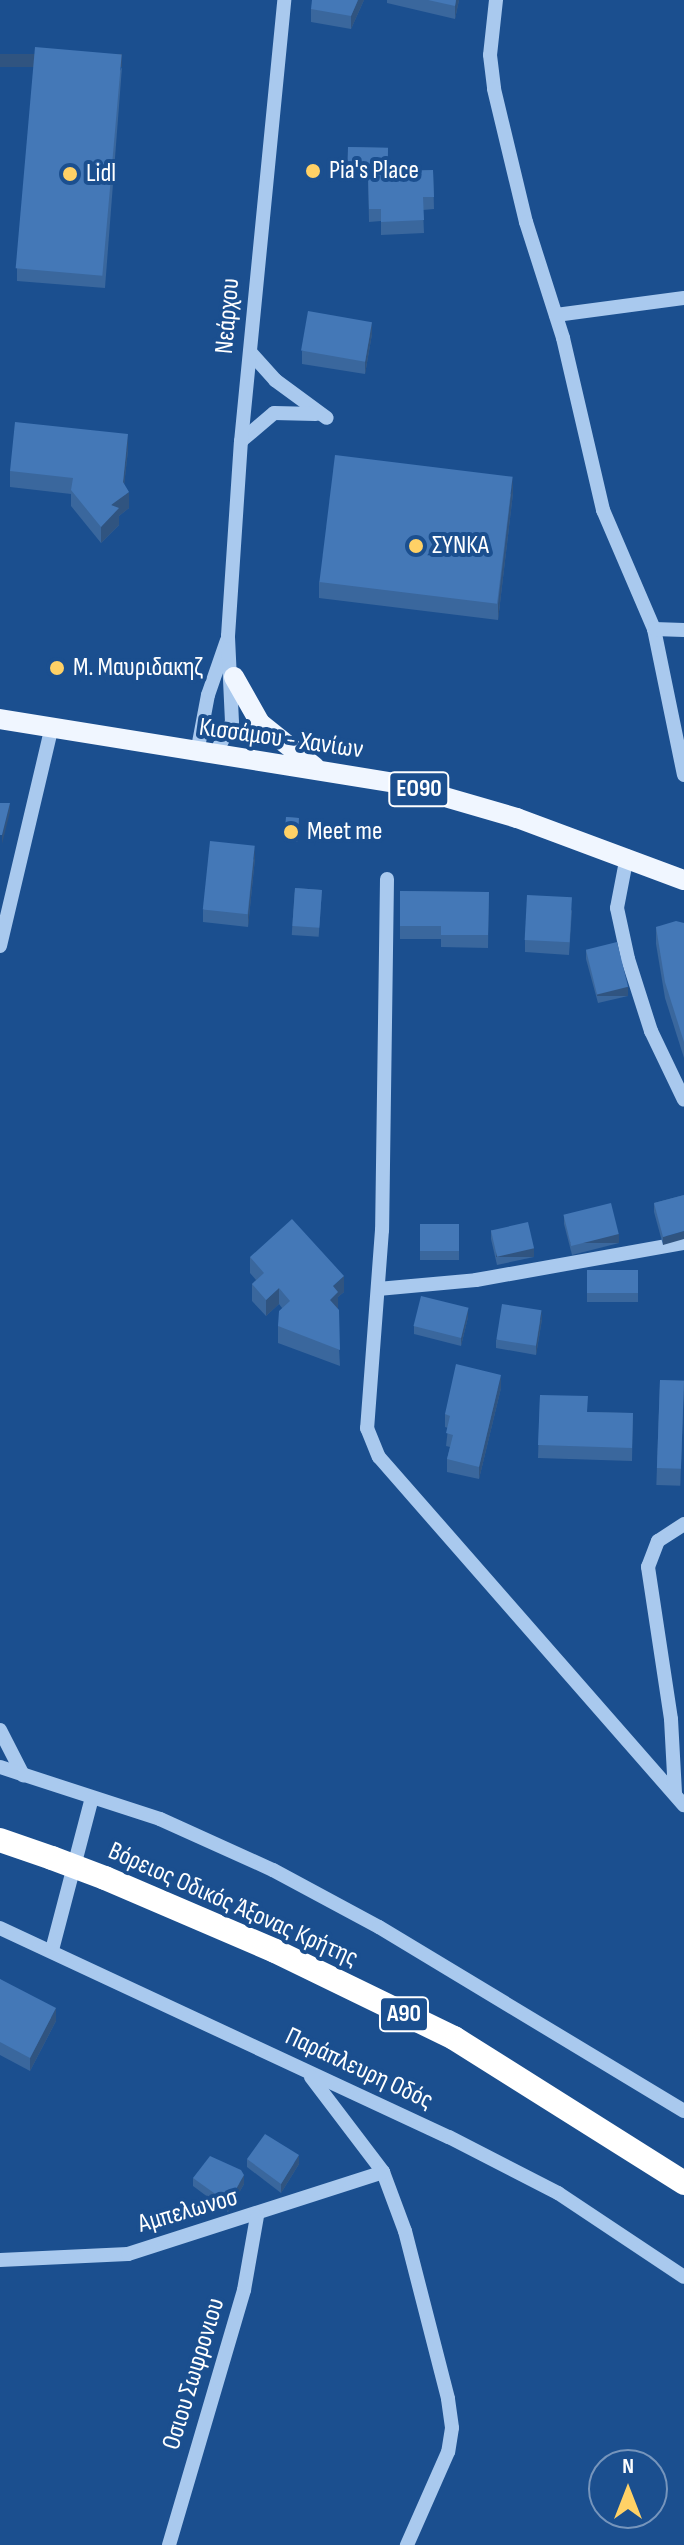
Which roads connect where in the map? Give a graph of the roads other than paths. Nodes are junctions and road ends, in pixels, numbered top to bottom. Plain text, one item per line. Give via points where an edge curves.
1 (284, 0) edge
2 (496, 0) edge
3 (684, 298) edge
4 (556, 315) junction
5 (250, 352) junction
6 (241, 442) junction
7 (654, 629) junction
8 (684, 630) edge
9 (224, 676) junction
10 (0, 719) edge
11 (51, 730) junction
12 (206, 754) junction
13 (319, 769) junction
14 (684, 775) edge
15 (627, 856) junction
16 (387, 879) dead end
17 (684, 880) edge
18 (0, 946) edge
19 (684, 1100) edge
20 (684, 1243) edge
21 (378, 1289) junction
22 (684, 1524) edge
23 (0, 1730) edge
24 (0, 1767) edge
25 (23, 1775) junction
26 (92, 1798) junction
27 (679, 1799) edge
28 (0, 1840) edge
29 (0, 1928) edge
30 (52, 1950) junction
31 (308, 2073) junction
32 (684, 2111) edge
33 (383, 2172) junction
34 (684, 2183) edge
35 (257, 2216) junction
36 (0, 2260) edge
37 (684, 2277) edge
38 (169, 2545) edge
39 (407, 2545) edge

1 - 5 street, Νεάρχου
2 - 4 street via 490,55 494,89 526,222
3 - 4 street
4 - 7 street via 603,510
5 - 6 street, Νεάρχου
5 - 6 street via 275,380 327,418 307,410 274,413
6 - 9 street, Νεάρχου
7 - 8 street
7 - 14 street
9 - 12 street
9 - 12 street via 232,722
9 - 13 main road via 260,723
10 - 11 main road, Κισσάμου - Χανίων / ΕΟ90
11 - 12 main road, Κισσάμου - Χανίων / ΕΟ90
11 - 18 street
12 - 13 main road, Κισσάμου - Χανίων / ΕΟ90
13 - 15 main road, Κισσάμου - Χανίων / ΕΟ90 via 461,799
15 - 17 main road, Κισσάμου - Χανίων / ΕΟ90
15 - 19 street via 617,908 628,959 651,1031
16 - 21 street
20 - 21 street via 476,1280
21 - 27 street via 367,1428 379,1457
22 - 27 street via 658,1541 648,1567
23 - 25 street
24 - 25 street
25 - 26 street
26 - 30 street
26 - 32 street via 160,1819 273,1870 379,1927
28 - 34 highway, Βόρειος Οδικός Άξονας Κρήτης / Α90, bridge via 105,1878 275,1951 454,2038
29 - 30 street, Παράπλευρη Οδός
30 - 31 street, Παράπλευρη Οδός
31 - 33 street
31 - 37 street, Παράπλευρη Οδός via 558,2193
33 - 35 street, Αμπελωνοσ
33 - 39 street via 413,2258 452,2428 448,2452
35 - 36 street, Αμπελωνοσ via 128,2254
35 - 38 street, Οσιου Σωφρονιου via 244,2290

